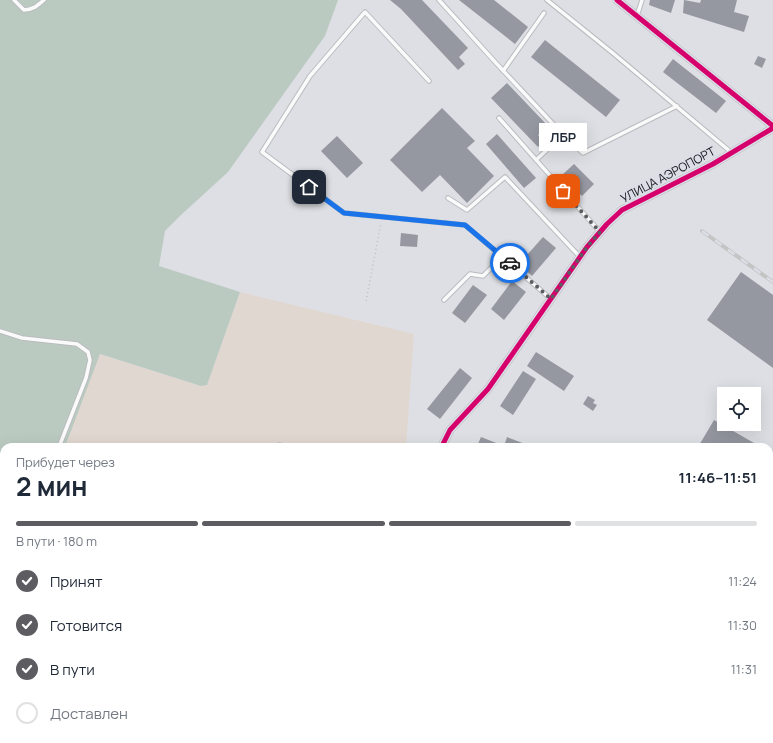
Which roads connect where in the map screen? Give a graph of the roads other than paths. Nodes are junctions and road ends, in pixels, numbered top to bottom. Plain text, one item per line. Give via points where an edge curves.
1 (14, 0) edge
2 (44, 0) edge
3 (439, 0) edge
4 (547, 0) edge
5 (617, 0) edge
6 (642, 0) edge
7 (544, 13) dead end
8 (637, 16) junction
9 (503, 71) junction
10 (429, 81) dead end
11 (677, 106) junction
12 (499, 118) dead end
13 (773, 127) edge
14 (563, 135) junction
15 (732, 153) junction
16 (536, 160) junction
17 (448, 198) dead end
18 (600, 232) junction
19 (502, 256) junction
20 (580, 257) junction
21 (551, 299) junction
22 (444, 300) dead end
23 (0, 331) edge
24 (61, 443) edge
25 (444, 443) edge

1 - 2 lane via 24,10 30,10
3 - 9 lane
4 - 11 lane
5 - 8 street
6 - 8 lane
7 - 9 lane
8 - 13 street
9 - 14 lane
10 - 19 lane via 365,12 310,76 262,152 344,213 465,225
11 - 14 lane via 583,153
11 - 15 lane
12 - 16 lane
13 - 15 street, УЛИЦА АЭРОПОРТ
14 - 16 lane
15 - 18 street, УЛИЦА АЭРОПОРТ via 622,210
16 - 18 lane
17 - 20 lane via 467,210 506,177
18 - 20 street, УЛИЦА АЭРОПОРТ
19 - 21 lane
19 - 22 lane via 483,276 470,274
20 - 21 street, УЛИЦА АЭРОПОРТ
21 - 25 street, УЛИЦА АЭРОПОРТ via 488,389 450,430
23 - 24 lane via 22,338 77,344 88,352 90,360 86,378

